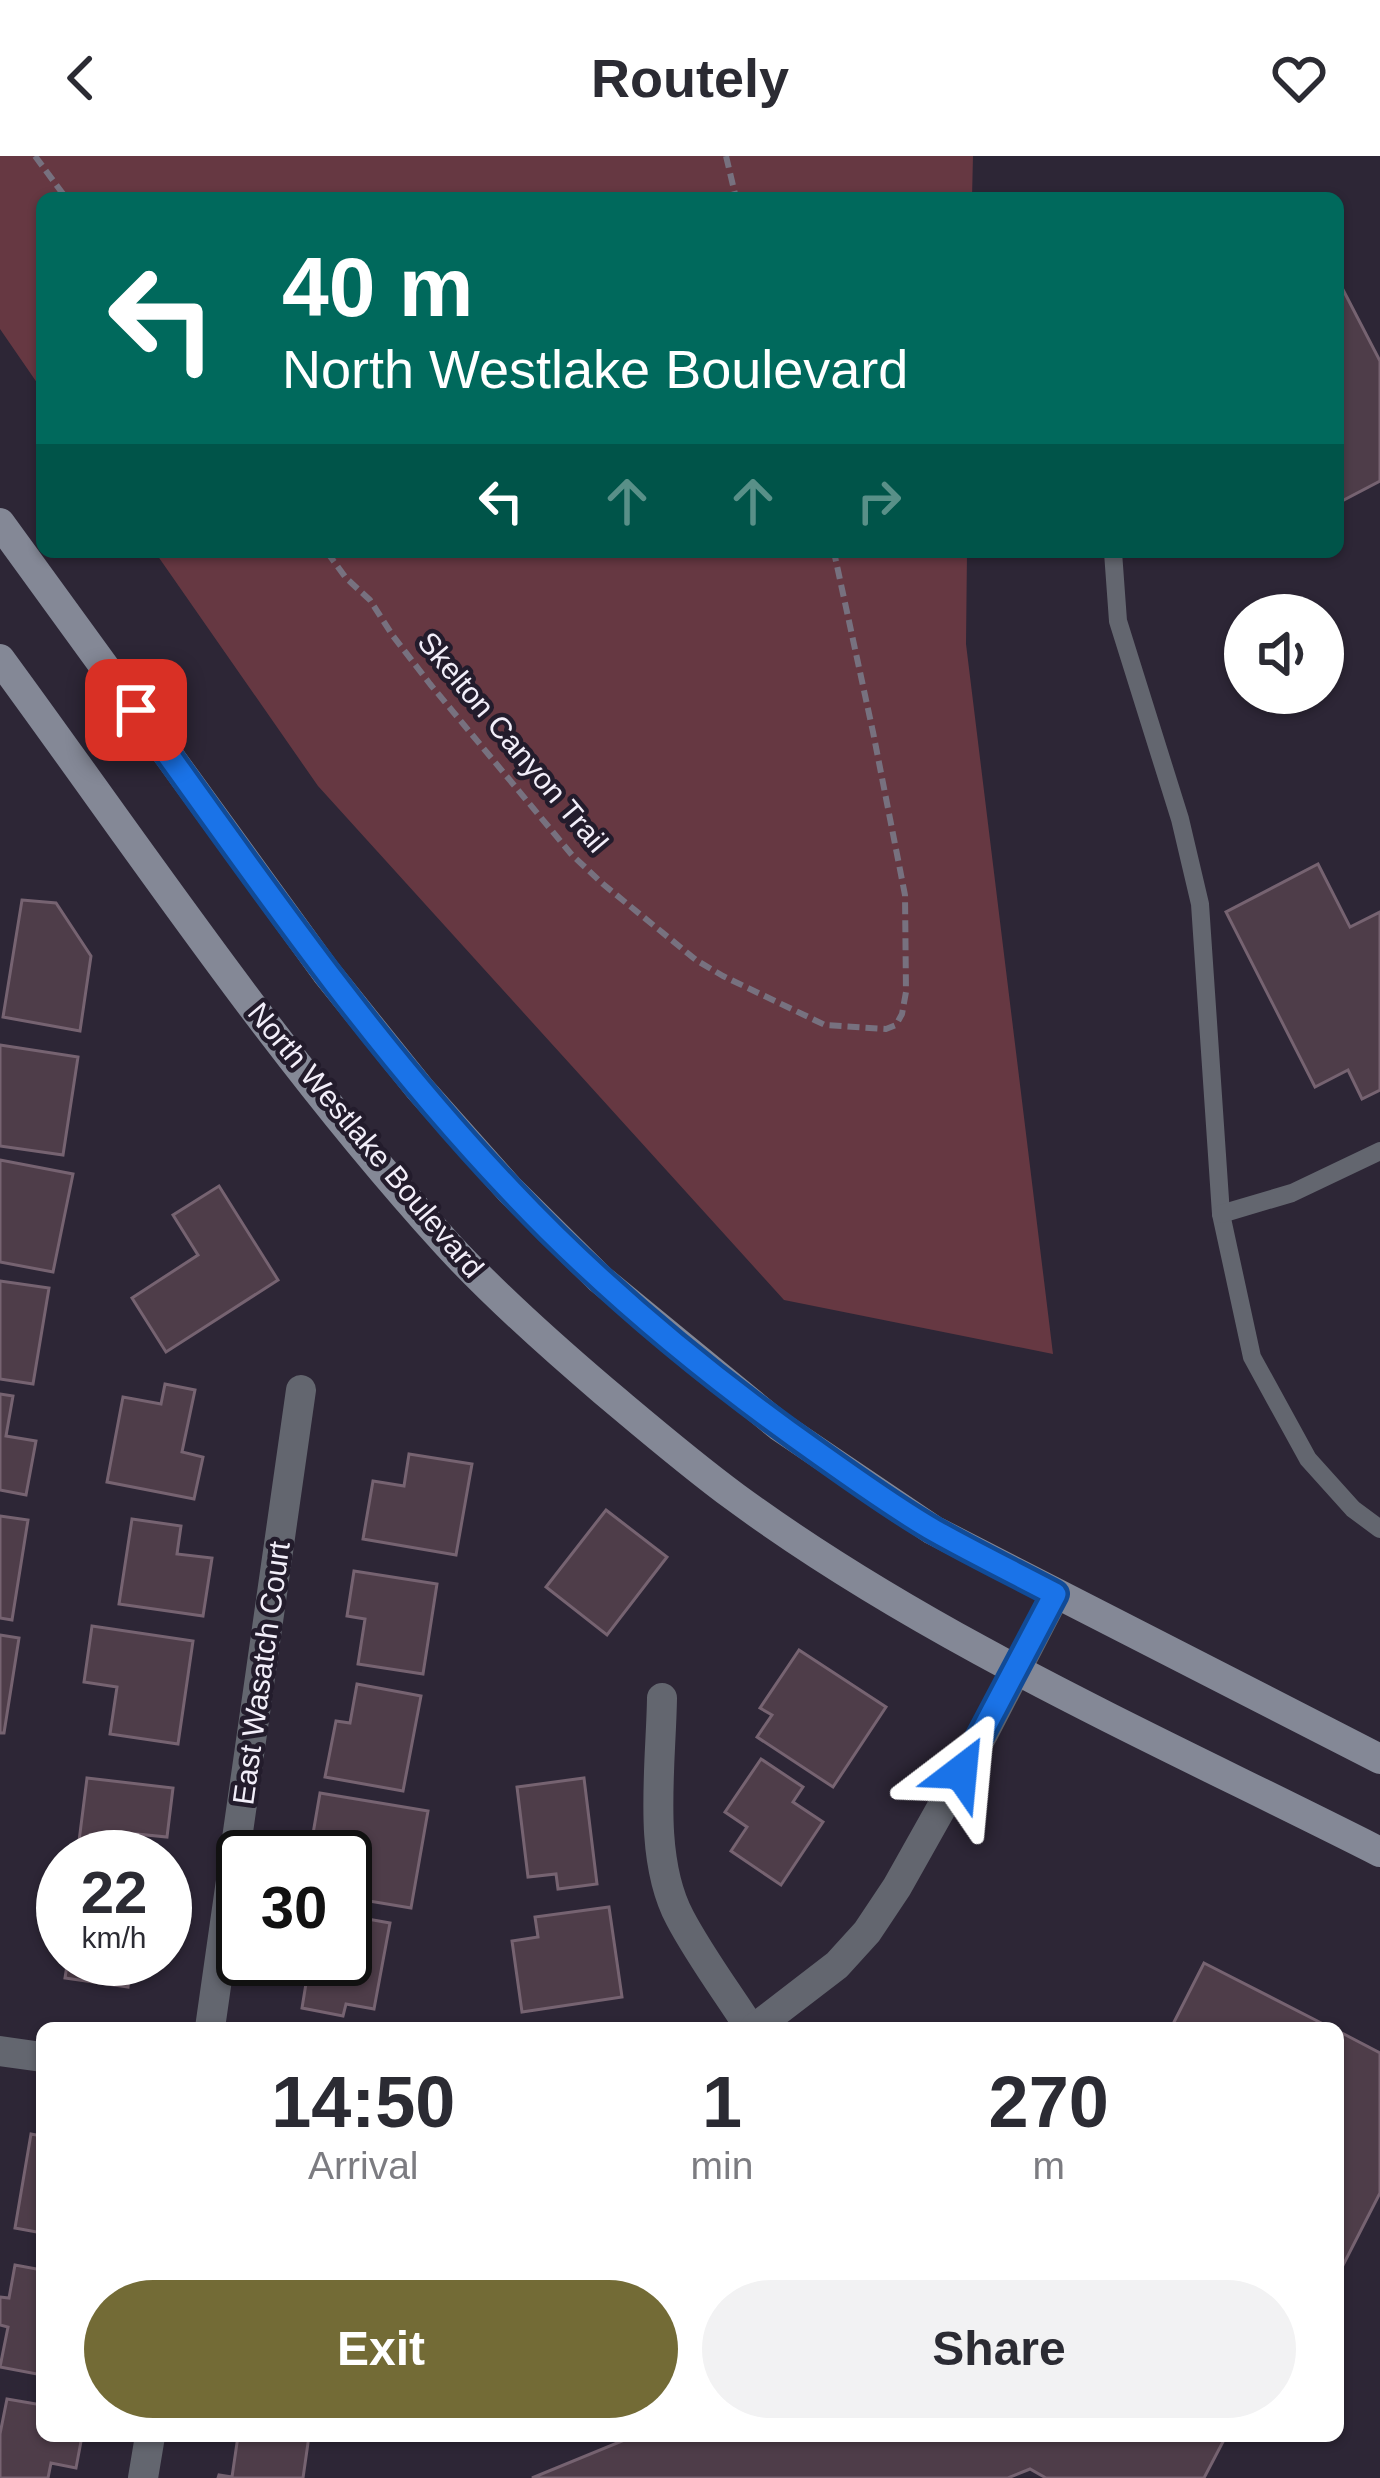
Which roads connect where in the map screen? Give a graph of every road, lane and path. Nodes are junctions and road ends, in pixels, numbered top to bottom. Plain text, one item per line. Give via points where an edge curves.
1 (35, 156) edge
2 (726, 156) edge
3 (62, 192) edge
4 (735, 192) edge
5 (0, 523) edge
6 (331, 558) edge
7 (834, 558) edge
8 (1113, 558) edge
9 (0, 659) edge
10 (1380, 1151) edge
11 (1221, 1214) junction
12 (302, 1390) dead end
13 (1380, 1529) edge
14 (1055, 1594) junction
15 (1016, 1669) junction
16 (662, 1698) dead end
17 (1380, 1759) edge
18 (1380, 1852) edge
19 (211, 2022) edge
20 (749, 2022) edge
21 (761, 2022) edge
22 (0, 2051) edge
23 (36, 2055) edge
24 (149, 2442) edge
25 (143, 2478) edge

1 - 3 path
2 - 4 path
5 - 14 main road via 326,972 510,1190 600,1279 779,1426 933,1530
6 - 7 path, Skelton Canyon Trail via 603,884 723,976 825,1025 886,1029 902,1014 906,992 905,895
8 - 11 lane via 1118,621 1200,904
9 - 15 main road, North Westlake Boulevard via 233,982 449,1246 542,1337 734,1496 829,1562
10 - 11 lane
11 - 13 lane via 1252,1357 1309,1459
12 - 19 street, East Wasatch Court
14 - 15 street
14 - 17 main road
15 - 18 main road, North Westlake Boulevard
15 - 21 street via 867,1932
16 - 20 street via 665,1876 678,1916
22 - 23 street
24 - 25 street

